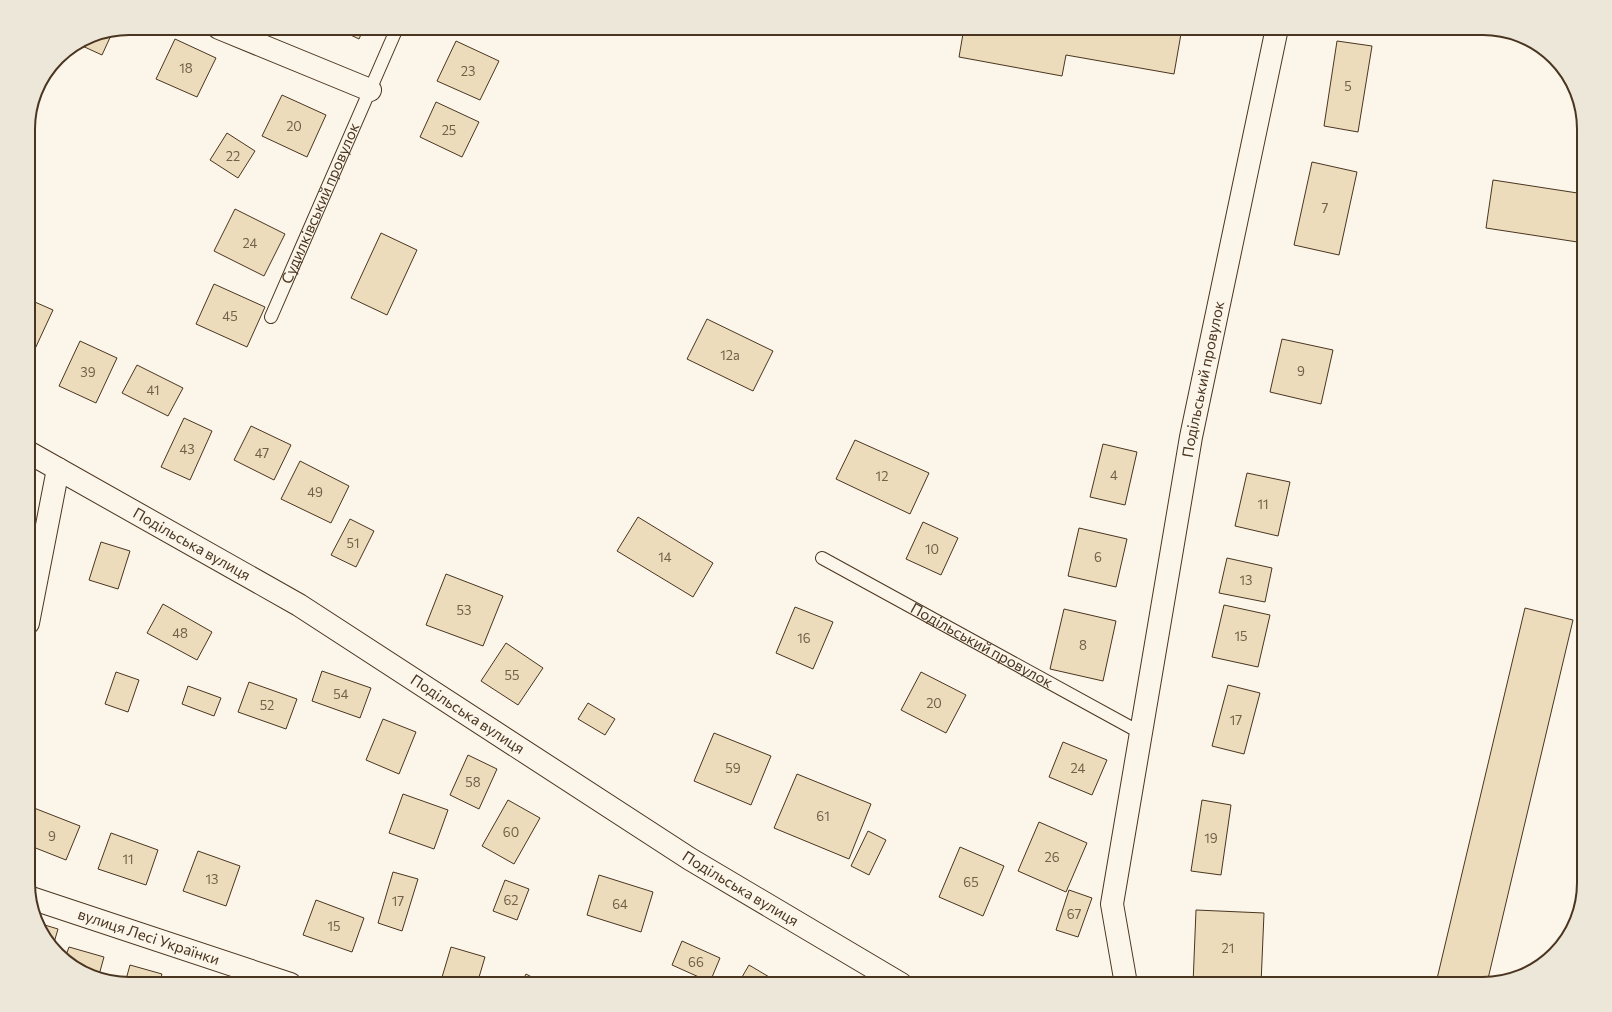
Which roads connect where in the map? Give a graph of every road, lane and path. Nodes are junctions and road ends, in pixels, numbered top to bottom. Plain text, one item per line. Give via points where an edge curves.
1 (236, 35) edge
2 (394, 35) edge
3 (1277, 35) edge
4 (370, 90) junction
5 (271, 317) dead end
6 (35, 456) edge
7 (58, 469) junction
8 (822, 558) dead end
9 (35, 587) edge
10 (1141, 733) junction
11 (37, 900) edge
12 (269, 977) edge
13 (890, 977) edge
14 (1125, 977) edge

1 - 4 street
2 - 4 lane, Судилківський провулок
3 - 10 street, Подільський провулок via 1191,437
4 - 5 lane, Судилківський провулок
6 - 7 street, Подільська вулиця
7 - 9 street
7 - 13 street, Подільська вулиця via 299,605 690,859
8 - 10 lane, Подільський провулок
10 - 14 street, Подільський провулок via 1112,904
11 - 12 street, вулиця Лесі Українки

